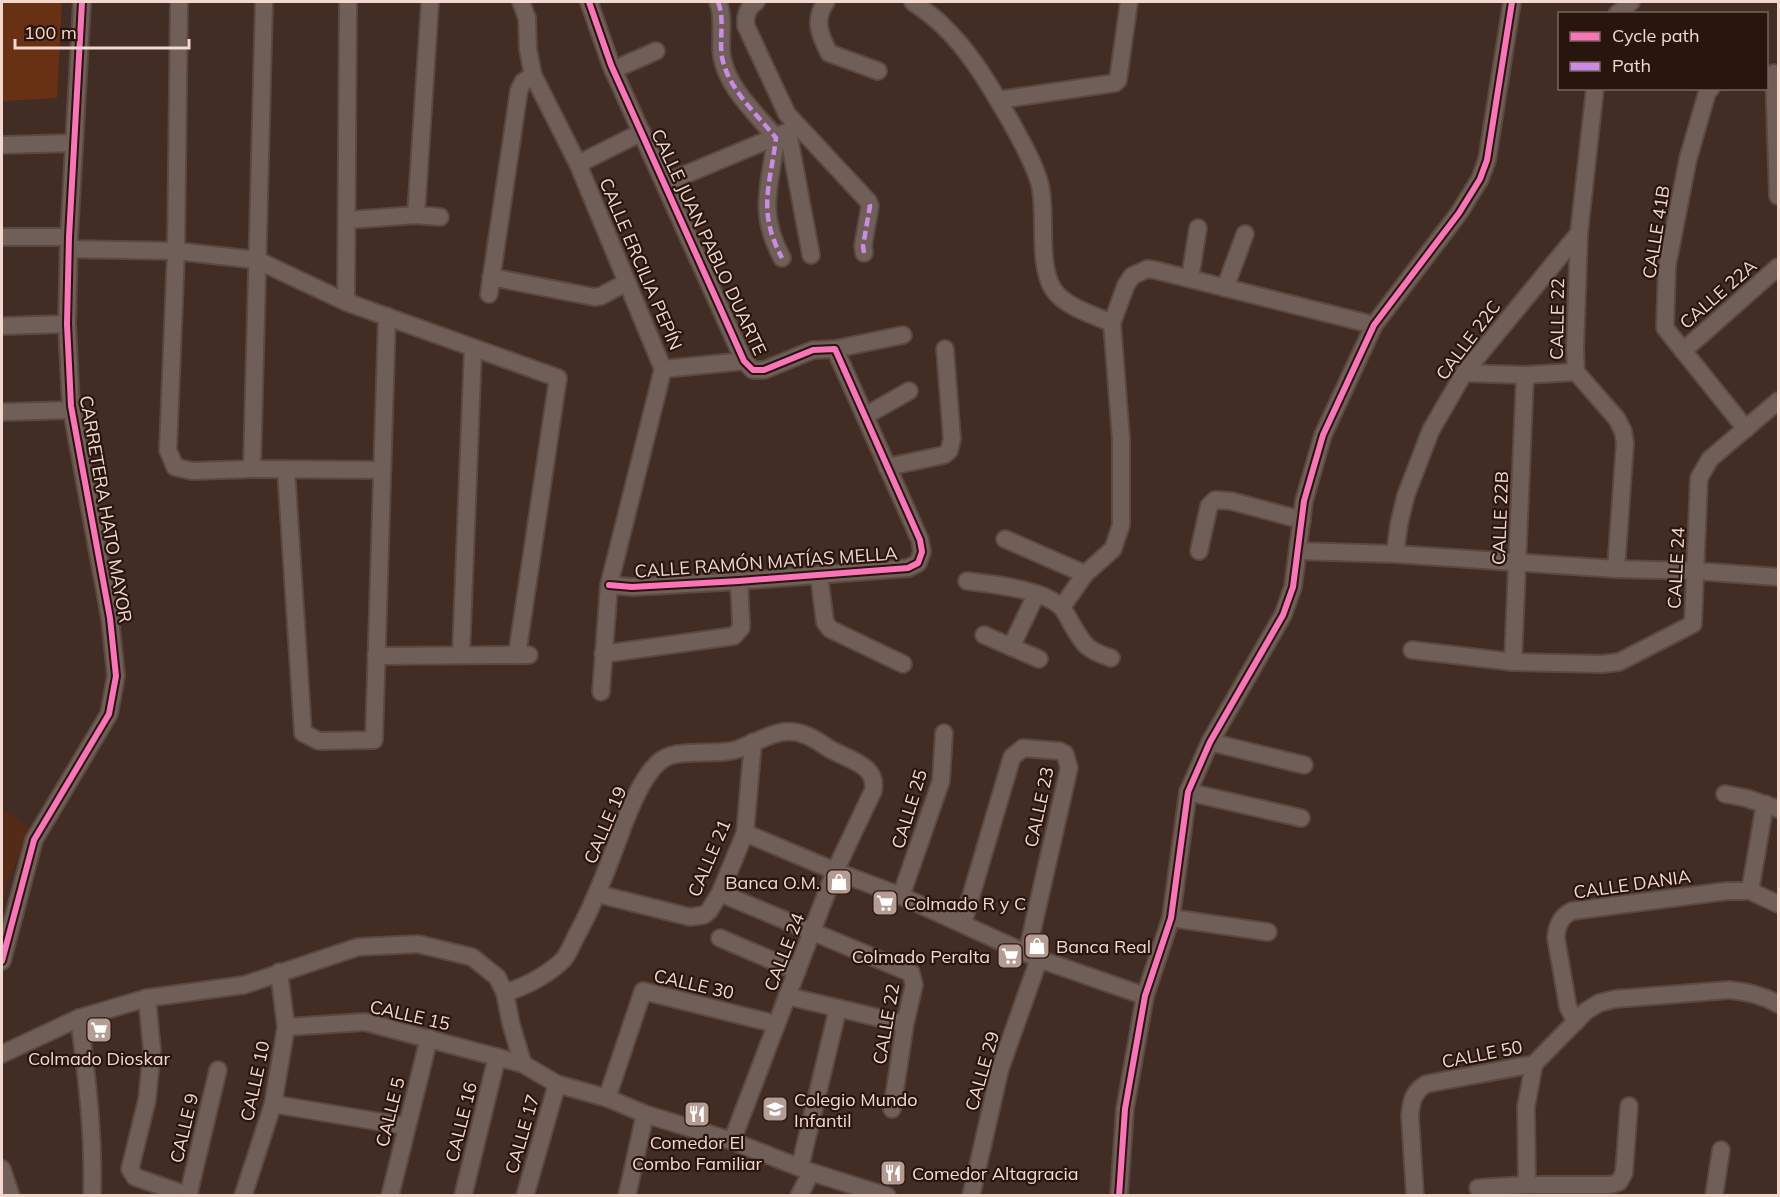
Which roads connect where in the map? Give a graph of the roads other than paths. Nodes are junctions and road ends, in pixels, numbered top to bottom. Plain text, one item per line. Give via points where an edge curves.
1 (82, 2) edge
2 (179, 2) edge
3 (264, 2) edge
4 (348, 2) edge
5 (430, 2) edge
6 (521, 2) edge
7 (589, 2) edge
8 (718, 2) edge
9 (756, 2) edge
10 (826, 2) edge
11 (914, 2) edge
12 (1129, 2) edge
13 (1512, 2) edge
14 (1632, 2) edge
15 (1620, 12) edge
16 (656, 51) dead end
17 (613, 70) junction
18 (878, 71) dead end
19 (1773, 73) edge
20 (533, 75) junction
21 (1595, 90) edge
22 (1709, 90) edge
23 (998, 100) junction
24 (642, 132) junction
25 (787, 132) junction
26 (74, 143) junction
27 (2, 145) edge
28 (578, 164) junction
29 (665, 183) junction
30 (1779, 196) edge
31 (416, 215) junction
32 (440, 218) dead end
33 (348, 220) junction
34 (1198, 228) dead end
35 (1579, 233) junction
36 (1245, 234) dead end
37 (2, 237) edge
38 (69, 243) junction
39 (176, 251) junction
40 (864, 253) dead end
41 (811, 255) dead end
42 (782, 258) dead end
43 (257, 260) junction
44 (1779, 267) edge
45 (491, 277) junction
46 (1190, 278) junction
47 (627, 282) junction
48 (1225, 288) junction
49 (489, 294) dead end
50 (346, 302) junction
51 (387, 316) junction
52 (1112, 323) junction
53 (67, 324) junction
54 (2, 326) edge
55 (1374, 326) junction
56 (903, 334) dead end
57 (473, 348) junction
58 (835, 349) junction
59 (945, 349) dead end
60 (1683, 351) junction
61 (744, 361) junction
62 (663, 369) junction
63 (1576, 372) junction
64 (1464, 373) junction
65 (1525, 375) junction
66 (909, 391) dead end
67 (1779, 401) edge
68 (71, 410) junction
69 (2, 412) edge
70 (865, 416) junction
71 (1746, 429) junction
72 (887, 467) junction
73 (252, 469) junction
74 (286, 469) junction
75 (382, 470) junction
76 (1302, 520) junction
77 (1005, 539) dead end
78 (1199, 551) dead end
79 (1298, 551) junction
80 (1395, 554) junction
81 (1518, 563) junction
82 (1616, 569) junction
83 (1696, 571) junction
84 (1085, 574) junction
85 (819, 575) junction
86 (1779, 577) edge
87 (739, 581) junction
88 (967, 581) dead end
89 (609, 585) junction
90 (1036, 595) junction
91 (1062, 607) junction
92 (984, 635) dead end
93 (1011, 647) junction
94 (1412, 650) dead end
95 (603, 654) junction
96 (462, 655) junction
97 (376, 656) junction
98 (1111, 658) dead end
99 (1039, 659) dead end
100 (1513, 662) junction
101 (903, 664) dead end
102 (601, 692) dead end
103 (944, 733) dead end
104 (753, 742) junction
105 (1210, 742) junction
106 (1304, 765) dead end
107 (874, 778) joint
108 (1188, 792) junction
109 (1725, 794) dead end
110 (1772, 807) edge
111 (1301, 818) dead end
112 (745, 833) junction
113 (835, 871) junction
114 (1750, 891) junction
115 (720, 893) junction
116 (598, 894) junction
117 (901, 896) junction
118 (1779, 904) edge
119 (1171, 918) junction
120 (963, 923) junction
121 (813, 932) junction
122 (1268, 932) dead end
123 (720, 938) dead end
124 (1033, 956) junction
125 (2, 960) edge
126 (797, 971) junction
127 (279, 972) junction
128 (505, 993) junction
129 (787, 996) junction
130 (1145, 996) junction
131 (147, 998) junction
132 (1779, 1004) edge
133 (838, 1008) junction
134 (79, 1018) junction
135 (1576, 1022) junction
136 (776, 1024) junction
137 (905, 1024) junction
138 (286, 1027) junction
139 (429, 1038) junction
140 (2, 1054) edge
141 (497, 1057) junction
142 (523, 1064) junction
143 (1534, 1064) junction
144 (218, 1070) dead end
145 (557, 1084) junction
146 (607, 1098) junction
147 (273, 1104) junction
148 (1629, 1106) dead end
149 (892, 1109) dead end
150 (645, 1114) junction
151 (405, 1126) junction
152 (732, 1141) junction
153 (1721, 1150) dead end
154 (2, 1169) edge
155 (805, 1169) junction
156 (1527, 1185) junction
157 (1478, 1188) dead end
158 (876, 1194) edge
159 (189, 1195) edge
160 (525, 1195) edge
161 (11, 1196) edge
162 (92, 1196) edge
163 (243, 1196) edge
164 (390, 1196) edge
165 (463, 1196) edge
166 (627, 1196) edge
167 (799, 1196) edge
168 (971, 1196) edge
169 (1119, 1196) edge
170 (1415, 1196) edge
171 (1714, 1196) edge

1 - 26 street, CARRETERA HATO MAYOR
2 - 39 street
3 - 43 street
4 - 33 street
5 - 31 street
6 - 20 street, CALLE ERCILIA PEPÍN via 528,18
7 - 17 street, CALLE JUAN PABLO DUARTE
8 - 25 street via 726,74 735,89
9 - 25 street via 745,17 749,35 784,107
10 - 18 street via 818,25 829,53
11 - 23 street via 962,46
12 - 23 street via 1115,83
13 - 55 street via 1487,160 1480,178 1459,213
14 - 15 street
16 - 17 street
17 - 24 street, CALLE JUAN PABLO DUARTE
19 - 30 street
20 - 28 street, CALLE ERCILIA PEPÍN
20 - 45 street via 519,90
21 - 35 street, CALLE 22
22 - 60 street, CALLE 41B via 1688,159 1667,266 1665,328
23 - 52 street via 1040,186 1049,281 1061,297
24 - 28 street
24 - 29 street, CALLE JUAN PABLO DUARTE
25 - 29 street
25 - 40 street via 868,201
25 - 41 street
25 - 42 street via 766,192 772,240
26 - 27 street
26 - 38 street, CARRETERA HATO MAYOR
28 - 47 street, CALLE ERCILIA PEPÍN
29 - 61 street, CALLE JUAN PABLO DUARTE
31 - 32 street
31 - 33 street
33 - 50 street
34 - 46 street
35 - 63 street, CALLE 22
35 - 64 street, CALLE 22C
36 - 48 street
37 - 38 street
38 - 39 street
38 - 53 street, CARRETERA HATO MAYOR
39 - 43 street
39 - 73 street via 168,450 175,467 192,471
43 - 50 street
43 - 73 street
44 - 60 street, CALLE 22A
45 - 47 street via 594,297
45 - 49 street
46 - 48 street
46 - 52 street via 1146,269 1132,276
47 - 62 street, CALLE ERCILIA PEPÍN
48 - 55 street
50 - 51 street
51 - 57 street
51 - 75 street
52 - 84 street via 1121,525 1113,549
53 - 54 street
53 - 68 street, CARRETERA HATO MAYOR
55 - 76 street via 1323,435
56 - 58 street, CALLE JUAN PABLO DUARTE
57 - 96 street
57 - 96 street via 558,378 523,655
58 - 61 street, CALLE JUAN PABLO DUARTE via 813,350 764,370 753,369
58 - 70 street
59 - 72 street via 952,439 949,451
60 - 71 street, CALLE 41B
61 - 62 street
62 - 89 street, CALLE ERCILIA PEPÍN
63 - 65 street
63 - 82 street, CALLE 22 via 1623,431
64 - 65 street
64 - 80 street, CALLE 22C via 1431,430 1406,495
65 - 81 street, CALLE 22B
66 - 70 street
67 - 71 street, CALLE 24
68 - 69 street
68 - 125 street, CARRETERA HATO MAYOR via 110,618 116,676 109,714 34,840
70 - 72 street
71 - 83 street, CALLE 24 via 1710,459 1699,478
72 - 85 street, CALLE RAMÓN MATÍAS MELLA via 920,540 921,559 908,568
73 - 74 street
74 - 75 street
74 - 97 street via 303,733 319,741 374,740
75 - 97 street
76 - 78 street via 1215,500 1209,506
76 - 79 street
77 - 84 street
79 - 80 street
79 - 105 street via 1293,587 1283,615
80 - 81 street
81 - 82 street
81 - 100 street, CALLE 22B
82 - 83 street
83 - 86 street
83 - 100 street, CALLE 24 via 1693,624 1619,662
84 - 91 street
85 - 87 street, CALLE RAMÓN MATÍAS MELLA
85 - 101 street via 827,626
87 - 89 street, CALLE RAMÓN MATÍAS MELLA
87 - 95 street via 741,628 734,636
88 - 90 street
89 - 95 street, CALLE ERCILIA PEPÍN
90 - 91 street
90 - 93 street
91 - 98 street via 1092,652
92 - 93 street
93 - 99 street
94 - 100 street, CALLE 24
95 - 102 street, CALLE ERCILIA PEPÍN
96 - 97 street
103 - 117 street, CALLE 25 via 941,781
104 - 107 street, CALLE 19 via 785,731 798,731 866,767
104 - 112 street, CALLE 21
104 - 116 street, CALLE 19 via 727,752 673,755 657,763 633,800
105 - 106 street
105 - 108 street
107 - 113 street, CALLE 24 via 873,791
108 - 111 street
108 - 119 street
109 - 110 street
110 - 114 street
112 - 113 street
112 - 115 street, CALLE 21
113 - 117 street
113 - 121 street, CALLE 24
114 - 118 street, CALLE DANIA
114 - 135 street, CALLE DANIA via 1572,911 1565,915 1556,929 1556,938 1568,1007
115 - 116 street, CALLE 21 via 704,915 690,917
115 - 121 street, CALLE 22
116 - 128 street, CALLE 19 via 564,958 524,986
117 - 120 street
119 - 122 street
119 - 130 street
120 - 124 street
120 - 124 street, CALLE 23 via 1012,757 1023,748 1059,751 1065,754 1069,768
121 - 126 street, CALLE 24
121 - 137 street, CALLE 22 via 911,973 914,985
123 - 126 street
124 - 130 street
124 - 168 street, CALLE 29 via 1000,1069
126 - 129 street, CALLE 24
127 - 128 street via 358,947 418,944 472,957 497,977
127 - 131 street via 244,985
127 - 138 street, CALLE 10
128 - 142 street
129 - 133 street
129 - 136 street, CALLE 24
130 - 169 street via 1125,1109
131 - 134 street
131 - 159 street via 152,1050 147,1100 130,1169 135,1177
132 - 135 street, CALLE 50 via 1762,995 1729,990 1615,999 1586,1011
133 - 137 street
133 - 155 street
134 - 140 street
134 - 162 street via 88,1084
135 - 143 street, CALLE 50
136 - 146 street, CALLE 30 via 643,991
136 - 152 street, CALLE 24
137 - 149 street, CALLE 22
138 - 139 street, CALLE 15 via 365,1022
138 - 147 street, CALLE 10
139 - 141 street, CALLE 15
139 - 151 street, CALLE 5
141 - 142 street, CALLE 15
141 - 165 street, CALLE 16
142 - 145 street, CALLE 15
143 - 156 street via 1526,1107
143 - 170 street, CALLE 50 via 1418,1088 1410,1116
144 - 159 street, CALLE 9
145 - 146 street, CALLE 15
145 - 160 street, CALLE 17
146 - 150 street, CALLE 15
147 - 151 street
147 - 163 street, CALLE 10
148 - 156 street via 1624,1173 1619,1182
150 - 152 street, CALLE 15
150 - 166 street
151 - 164 street, CALLE 5
152 - 155 street, CALLE 15
153 - 171 street
154 - 161 street
155 - 158 street, CALLE 15
155 - 167 street
156 - 157 street

